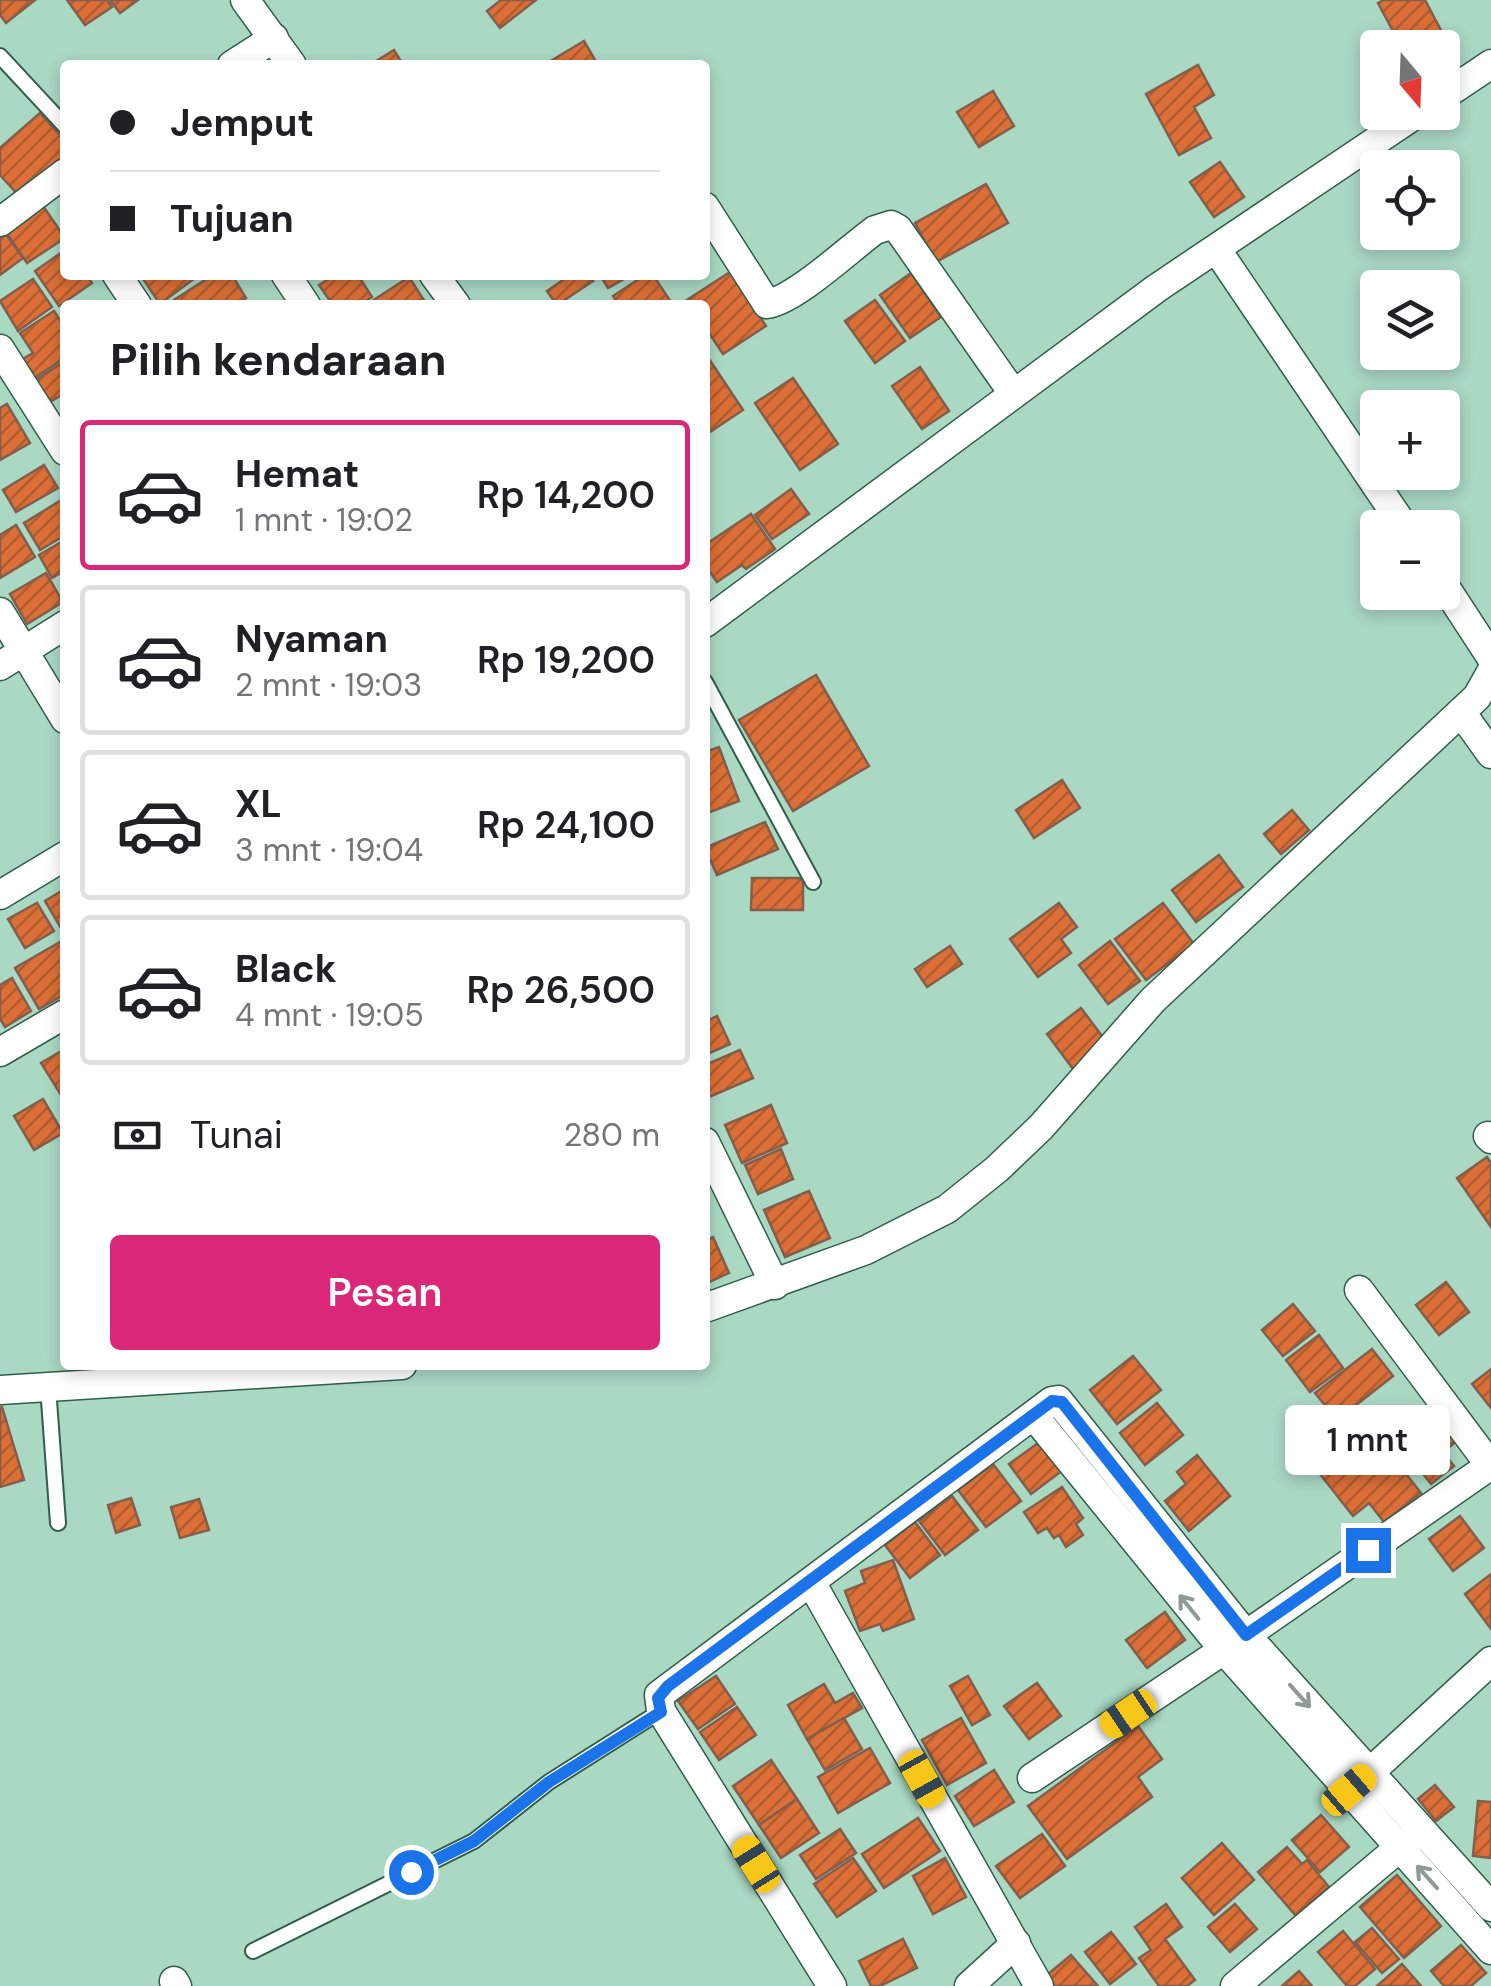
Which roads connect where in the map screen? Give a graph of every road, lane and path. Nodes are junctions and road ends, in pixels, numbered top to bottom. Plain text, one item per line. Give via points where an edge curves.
1 (245, 0) edge
2 (274, 38) junction
3 (0, 56) edge
4 (240, 60) edge
5 (289, 60) edge
6 (1491, 64) edge
7 (1460, 84) edge
8 (60, 121) edge
9 (1393, 130) edge
10 (60, 185) edge
11 (710, 214) edge
12 (0, 222) edge
13 (1217, 250) junction
14 (0, 350) edge
15 (1013, 393) junction
16 (60, 443) edge
17 (1393, 510) edge
18 (1460, 610) edge
19 (0, 612) edge
20 (710, 619) edge
21 (60, 628) edge
22 (24, 650) junction
23 (1491, 657) edge
24 (0, 666) edge
25 (1491, 672) edge
26 (710, 691) edge
27 (60, 711) edge
28 (1461, 712) junction
29 (1491, 754) edge
30 (60, 859) edge
31 (813, 882) dead end
32 (0, 894) edge
33 (60, 1017) edge
34 (0, 1052) edge
35 (710, 1152) edge
36 (775, 1285) junction
37 (1359, 1290) dead end
38 (710, 1306) edge
39 (325, 1370) edge
40 (48, 1388) junction
41 (0, 1390) edge
42 (1490, 1465) edge
43 (58, 1523) dead end
44 (811, 1582) junction
45 (1235, 1643) junction
46 (1491, 1661) edge
47 (661, 1712) junction
48 (1032, 1778) dead end
49 (1359, 1782) junction
50 (1410, 1838) junction
51 (1485, 1910) edge
52 (1016, 1943) junction
53 (1491, 1950) edge
54 (253, 1951) dead end
55 (832, 1986) edge
56 (968, 1986) edge
57 (1040, 1986) edge
58 (1235, 1986) edge

1 - 2 street
2 - 4 street
2 - 5 street
3 - 8 lane
6 - 7 street
9 - 13 street
10 - 12 street
11 - 15 street via 766,304 794,292 875,230 898,229
13 - 15 street
13 - 17 street
14 - 16 street
15 - 20 street
18 - 23 street
19 - 22 street
21 - 22 street
22 - 24 street
22 - 27 street
25 - 28 street
26 - 31 lane
28 - 29 street
28 - 36 street via 1153,1000 998,1169 947,1209
30 - 32 street
33 - 34 street
35 - 36 street
36 - 38 street
37 - 42 street
39 - 40 street
40 - 41 street
40 - 43 lane
42 - 45 street
44 - 45 street via 1034,1416
44 - 47 street via 668,1686 658,1698
44 - 52 street
45 - 48 street
45 - 49 street
46 - 49 street
47 - 54 lane via 549,1782 474,1841
47 - 55 street
49 - 50 street
50 - 51 street
50 - 58 street
51 - 53 street
52 - 56 street
52 - 57 street

